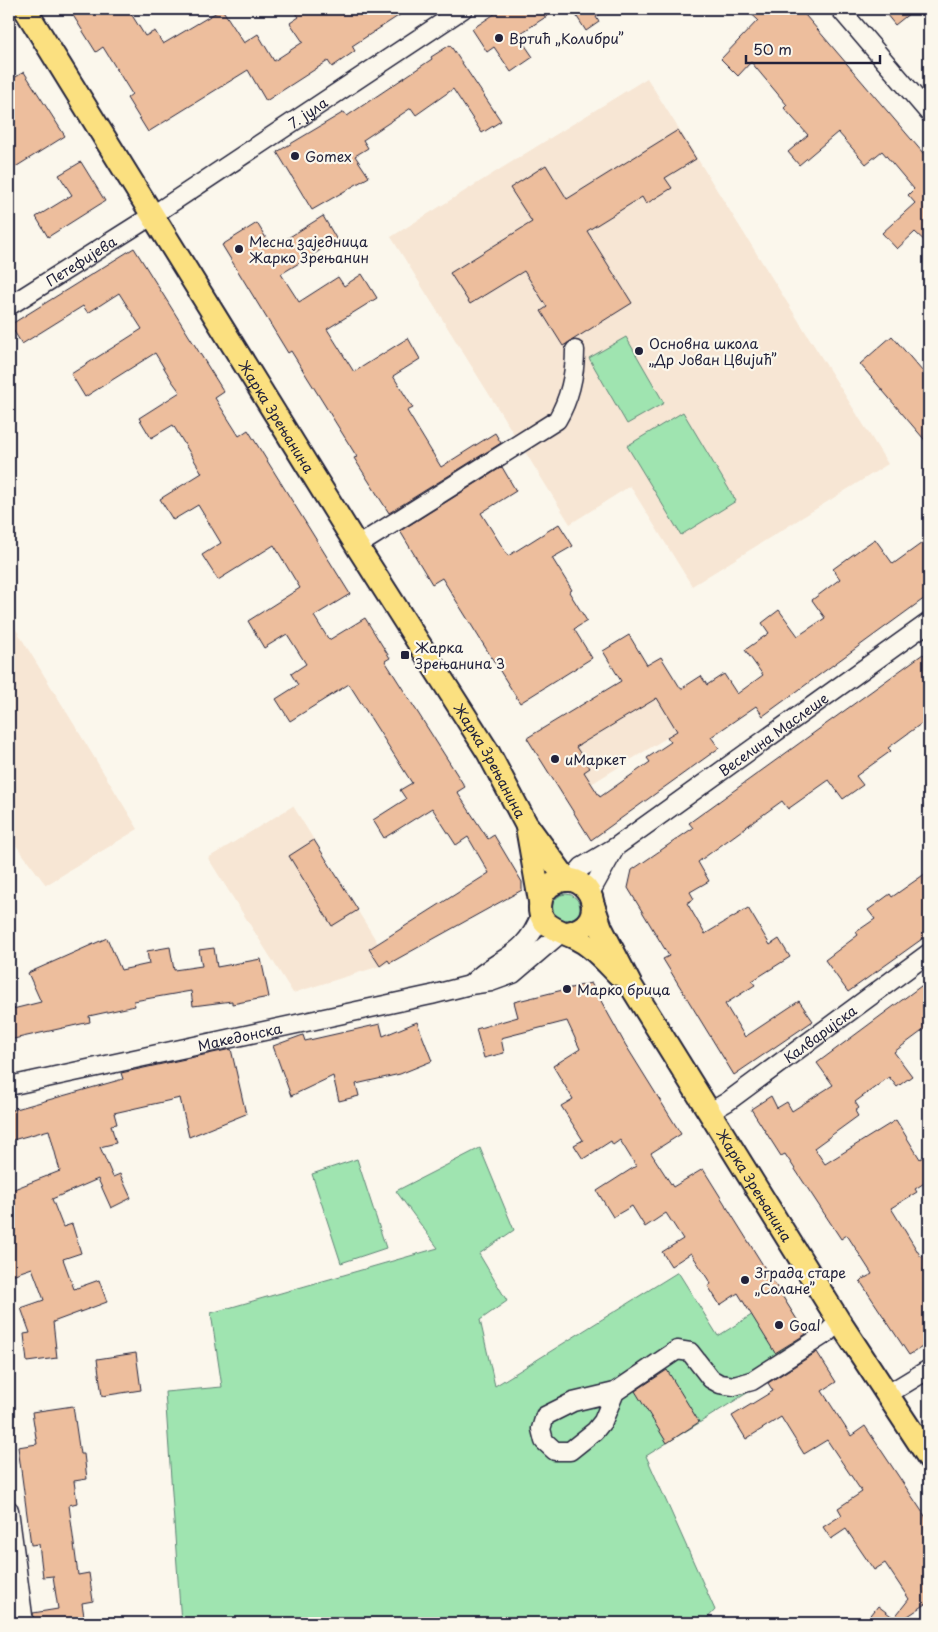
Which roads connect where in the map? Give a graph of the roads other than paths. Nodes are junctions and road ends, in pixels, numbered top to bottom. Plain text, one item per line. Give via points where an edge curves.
1 (25, 9) edge
2 (463, 9) edge
3 (840, 9) edge
4 (929, 113) edge
5 (154, 215) junction
6 (9, 306) edge
7 (574, 350) dead end
8 (357, 546) junction
9 (926, 630) edge
10 (526, 824) junction
11 (617, 846) junction
12 (569, 880) junction
13 (592, 899) junction
14 (540, 907) junction
15 (564, 933) junction
16 (929, 953) edge
17 (470, 985) junction
18 (631, 986) junction
19 (9, 1086) edge
20 (710, 1112) junction
21 (839, 1322) junction
22 (929, 1368) edge
23 (615, 1392) dead end
24 (888, 1394) junction
25 (929, 1458) edge
26 (9, 1510) edge
27 (24, 1623) edge

1 - 5 main road, Жарка Зрењанина
2 - 5 street, 7. јула
3 - 4 street
5 - 6 street, Петефијева
5 - 8 main road, Жарка Зрењанина
7 - 8 street via 571,386 566,405 557,420
8 - 10 main road, Жарка Зрењанина via 488,752
9 - 11 street, Веселина Маслеше
10 - 12 main road, Жарка Зрењанина
10 - 14 main road, Жарка Зрењанина
11 - 12 street, Веселина Маслеше via 582,867
11 - 13 street, Веселина Маслеше via 601,870
12 - 13 main road, Жарка Зрењанина via 578,882
12 - 14 main road via 553,884 543,894
13 - 15 main road via 589,922 583,928
13 - 18 main road, Жарка Зрењанина via 601,928
14 - 15 main road, Жарка Зрењанина via 548,926
14 - 17 street, Македонска via 532,933 518,950 480,974
15 - 17 street, Македонска via 513,974
15 - 18 main road, Жарка Зрењанина via 583,941
16 - 20 street, Калваријска
17 - 19 street, Македонска
18 - 20 main road, Жарка Зрењанина
20 - 21 main road, Жарка Зрењанина
21 - 23 street via 827,1333 743,1384 715,1382 690,1352 682,1349 672,1352
21 - 24 main road, Жарка Зрењанина
22 - 24 street
24 - 25 main road, Жарка Зрењанина
26 - 27 street

